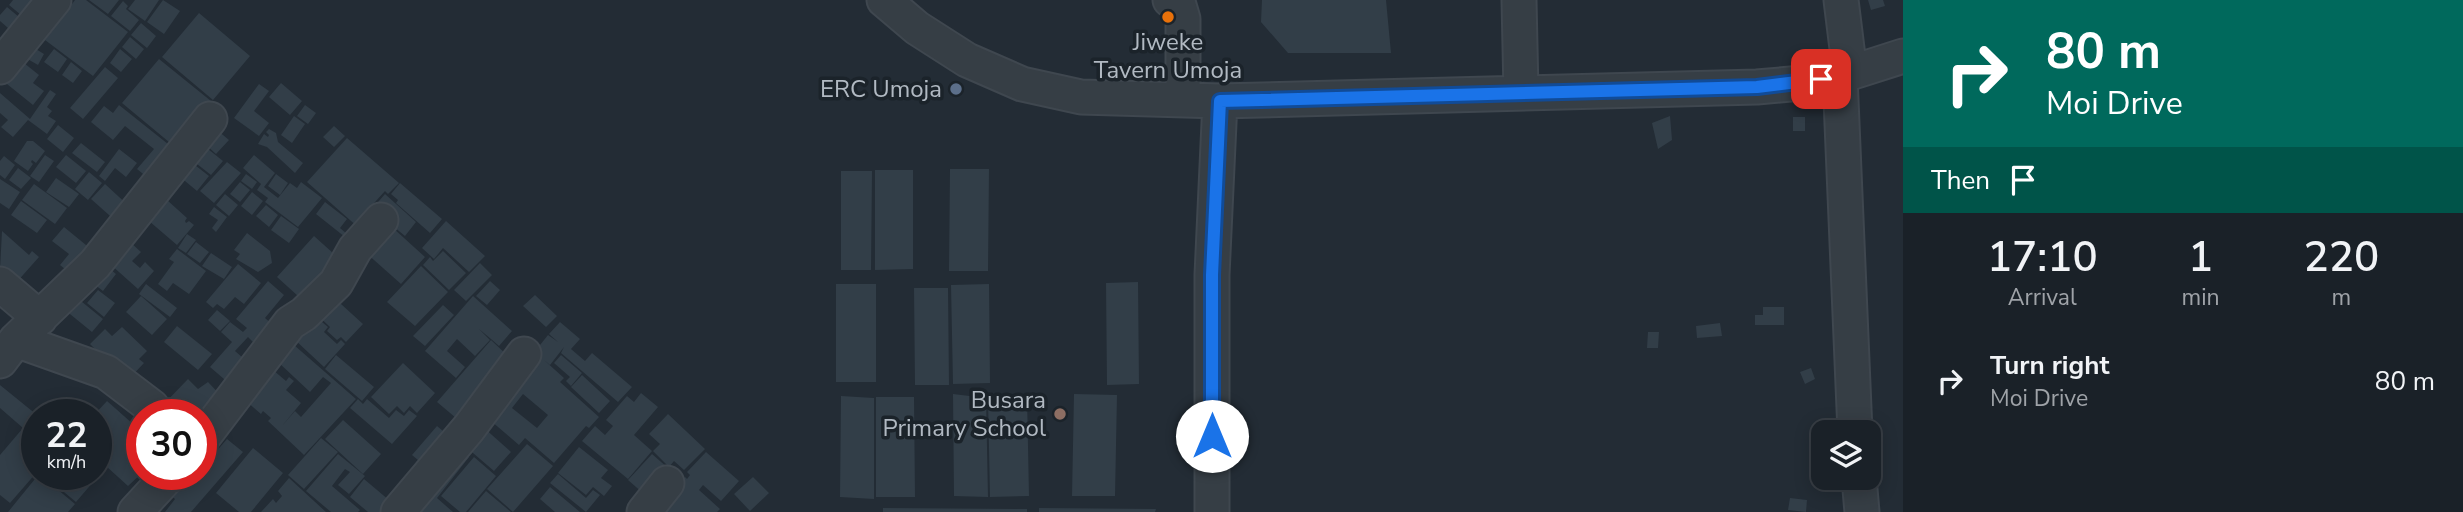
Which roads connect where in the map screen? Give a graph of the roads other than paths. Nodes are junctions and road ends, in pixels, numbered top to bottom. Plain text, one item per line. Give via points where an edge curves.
1 (54, 0) edge
2 (884, 0) edge
3 (1170, 0) edge
4 (1519, 0) edge
5 (1841, 0) edge
6 (1903, 56) edge
7 (0, 67) edge
8 (1845, 75) junction
9 (1521, 93) junction
10 (1183, 100) junction
11 (1220, 101) junction
12 (210, 119) dead end
13 (381, 220) dead end
14 (0, 284) edge
15 (40, 318) junction
16 (8, 351) edge
17 (524, 354) dead end
18 (141, 399) edge
19 (217, 419) edge
20 (1855, 420) edge
21 (667, 483) dead end
22 (155, 490) edge
23 (1860, 490) edge
24 (135, 512) edge
25 (398, 512) edge
26 (644, 512) edge
27 (1212, 512) edge
28 (1862, 512) edge

1 - 7 street
2 - 10 street via 967,60 1022,84 1081,97
3 - 10 street via 1178,2 1184,19
4 - 9 street
5 - 8 street
6 - 8 street
8 - 9 street via 1757,87
8 - 20 street
9 - 11 street
10 - 11 street
11 - 27 street via 1212,275
12 - 15 street via 95,264
13 - 19 street via 355,249 336,283 290,323
14 - 15 street
15 - 16 street
16 - 18 street via 106,372
17 - 25 street
21 - 26 street
22 - 24 street
23 - 28 street

